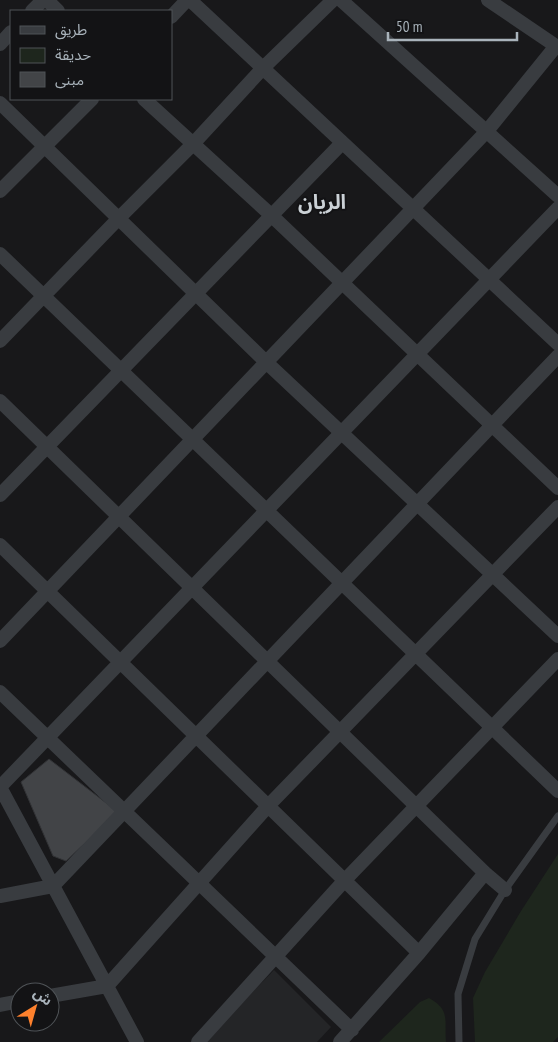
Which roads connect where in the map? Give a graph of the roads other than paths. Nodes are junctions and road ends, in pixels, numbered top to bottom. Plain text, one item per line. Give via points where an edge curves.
1 (43, 0) edge
2 (47, 0) edge
3 (189, 0) edge
4 (333, 0) edge
5 (341, 0) edge
6 (488, 0) edge
7 (33, 10) edge
8 (57, 10) edge
9 (172, 16) edge
10 (10, 33) edge
11 (0, 44) edge
12 (557, 46) edge
13 (263, 68) junction
14 (91, 100) edge
15 (145, 100) edge
16 (0, 103) edge
17 (487, 131) junction
18 (342, 142) junction
19 (192, 145) junction
20 (45, 146) junction
21 (0, 191) edge
22 (558, 196) edge
23 (558, 208) edge
24 (413, 209) junction
25 (271, 215) junction
26 (119, 218) junction
27 (0, 254) edge
28 (489, 280) junction
29 (342, 283) junction
30 (196, 293) junction
31 (44, 296) junction
32 (0, 341) edge
33 (558, 344) edge
34 (417, 354) junction
35 (558, 356) edge
36 (266, 362) junction
37 (121, 370) junction
38 (0, 402) edge
39 (492, 425) junction
40 (342, 433) junction
41 (192, 439) junction
42 (47, 447) junction
43 (558, 488) edge
44 (0, 495) edge
45 (417, 504) junction
46 (558, 507) edge
47 (267, 511) junction
48 (118, 517) junction
49 (0, 545) edge
50 (493, 575) junction
51 (342, 583) junction
52 (192, 588) junction
53 (48, 591) junction
54 (558, 636) edge
55 (0, 642) edge
56 (416, 655) junction
57 (558, 659) edge
58 (267, 661) junction
59 (121, 662) junction
60 (0, 692) edge
61 (492, 728) junction
62 (340, 733) junction
63 (196, 736) junction
64 (48, 738) junction
65 (0, 787) edge
66 (558, 791) edge
67 (268, 806) junction
68 (416, 806) junction
69 (124, 812) junction
70 (558, 816) edge
71 (485, 873) junction
72 (344, 880) junction
73 (199, 883) junction
74 (53, 886) junction
75 (505, 890) junction
76 (0, 896) edge
77 (419, 952) junction
78 (276, 956) junction
79 (107, 986) junction
80 (60, 994) edge
81 (352, 1030) junction
82 (137, 1042) edge
83 (198, 1042) edge
84 (340, 1042) edge
85 (459, 1042) edge

1 - 7 street
2 - 8 street
3 - 9 street
3 - 13 street
4 - 13 street
5 - 17 street
6 - 12 street
10 - 11 street
12 - 17 street
13 - 18 street
13 - 19 street
14 - 20 street
15 - 19 street
16 - 20 street
17 - 22 street
17 - 24 street
18 - 24 street
18 - 25 street
19 - 25 street
19 - 26 street
20 - 21 street
20 - 26 street
23 - 28 street
24 - 28 street
24 - 29 street
25 - 29 street
25 - 30 street
26 - 30 street
26 - 31 street
27 - 31 street
28 - 33 street
28 - 34 street
29 - 34 street
29 - 36 street
30 - 36 street
30 - 37 street
31 - 32 street
31 - 37 street
34 - 39 street
34 - 40 street
35 - 39 street
36 - 40 street
36 - 41 street
37 - 41 street
37 - 42 street
38 - 42 street
39 - 43 street
39 - 45 street
40 - 45 street
40 - 47 street
41 - 47 street
41 - 48 street
42 - 44 street
42 - 48 street
45 - 50 street
45 - 51 street
46 - 50 street
47 - 51 street
47 - 52 street
48 - 52 street
48 - 53 street
49 - 53 street
50 - 54 street
50 - 56 street
51 - 56 street
51 - 58 street
52 - 58 street
52 - 59 street
53 - 55 street
53 - 59 street
56 - 61 street
56 - 62 street
57 - 61 street
58 - 62 street
58 - 63 street
59 - 63 street
59 - 64 street
60 - 64 street
61 - 66 street
61 - 68 street
62 - 67 street
62 - 68 street
63 - 67 street
63 - 69 street
64 - 65 street
64 - 69 street
65 - 74 street
67 - 72 street
67 - 73 street
68 - 71 street
68 - 72 street
69 - 73 street
69 - 74 street
70 - 75 lane
71 - 75 street
71 - 77 street
72 - 77 street
72 - 78 street
73 - 78 street
73 - 79 street
74 - 76 street
74 - 79 street
75 - 85 lane via 475,939 458,994
77 - 81 street
78 - 81 street
78 - 83 street
79 - 80 street
79 - 82 street
81 - 84 street

